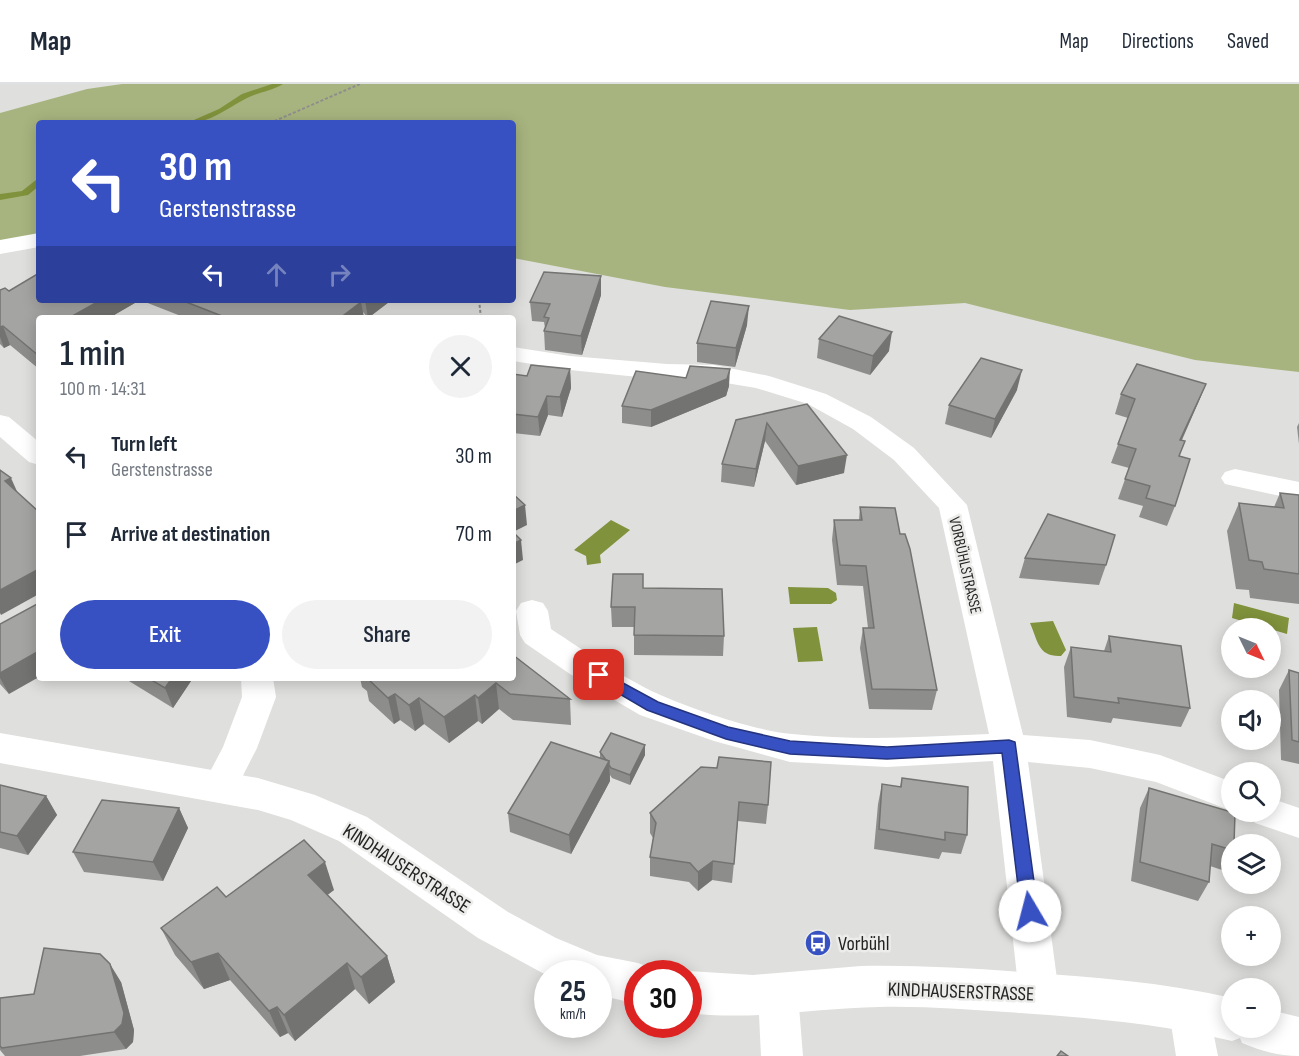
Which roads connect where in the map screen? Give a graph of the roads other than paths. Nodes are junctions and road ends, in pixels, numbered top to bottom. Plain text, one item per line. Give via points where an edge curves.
1 (36, 241) edge
2 (0, 247) edge
3 (516, 354) edge
4 (0, 423) edge
5 (36, 453) edge
6 (1235, 478) dead end
7 (1299, 491) edge
8 (532, 611) dead end
9 (257, 681) edge
10 (1009, 747) junction
11 (0, 748) edge
12 (220, 787) junction
13 (1221, 793) edge
14 (1281, 817) edge
15 (1299, 824) edge
16 (560, 960) edge
17 (778, 994) junction
18 (1039, 994) junction
19 (702, 995) edge
20 (1189, 1011) junction
21 (1221, 1018) edge
22 (1281, 1034) edge
23 (1299, 1039) edge
24 (782, 1056) edge
25 (1197, 1056) edge

1 - 2 street
3 - 10 street, VORBÜHLSTRASSE via 760,381 818,399 862,423 904,454 953,505
4 - 5 street
6 - 7 street
8 - 10 street via 536,635 581,665 652,706 726,732 790,747 887,753
9 - 12 street via 259,697
10 - 13 street via 1090,754 1160,770
10 - 18 street, VORBÜHLSTRASSE
11 - 12 street, KINDHAUSERSTRASSE
12 - 16 street, KINDHAUSERSTRASSE via 302,807 353,829 494,925
14 - 15 street
17 - 18 street, KINDHAUSERSTRASSE via 862,987
17 - 19 street, KINDHAUSERSTRASSE
17 - 24 street
18 - 20 street, KINDHAUSERSTRASSE
20 - 21 street, KINDHAUSERSTRASSE
20 - 25 street
22 - 23 street

